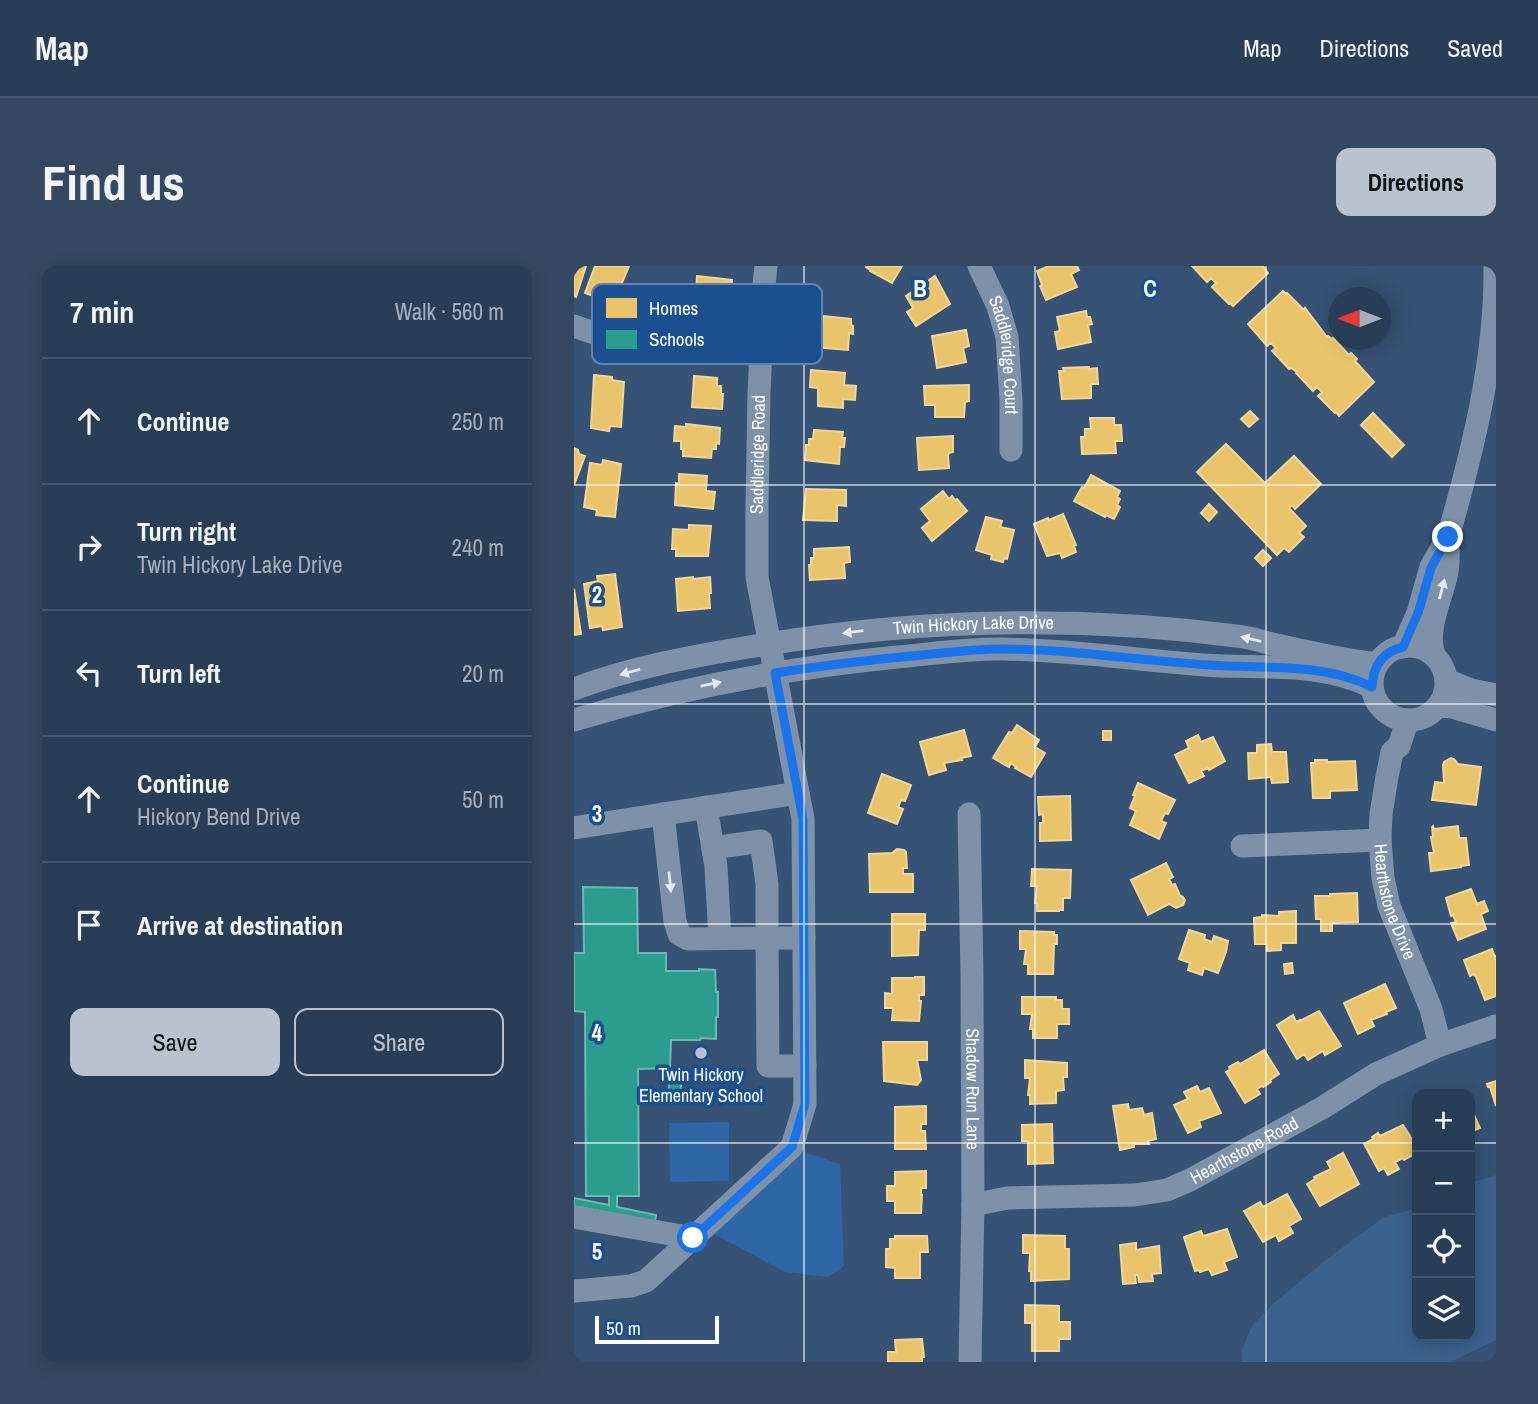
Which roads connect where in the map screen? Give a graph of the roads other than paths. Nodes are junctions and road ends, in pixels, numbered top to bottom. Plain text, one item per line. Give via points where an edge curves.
1 (766, 266) edge
2 (979, 266) edge
3 (1495, 266) edge
4 (764, 284) edge
5 (574, 326) edge
6 (592, 332) edge
7 (760, 364) edge
8 (1011, 450) dead end
9 (1448, 537) junction
10 (769, 644) junction
11 (1403, 647) junction
12 (1434, 656) junction
13 (1377, 664) junction
14 (775, 673) junction
15 (1446, 680) junction
16 (1372, 687) junction
17 (574, 689) edge
18 (1496, 695) edge
19 (1438, 706) junction
20 (1399, 718) junction
21 (574, 720) edge
22 (1496, 720) edge
23 (798, 793) junction
24 (706, 807) junction
25 (663, 814) junction
26 (969, 814) dead end
27 (574, 828) edge
28 (1380, 840) junction
29 (1242, 846) dead end
30 (713, 848) junction
31 (720, 938) junction
32 (767, 938) junction
33 (804, 938) junction
34 (1496, 1026) edge
35 (1440, 1045) junction
36 (805, 1066) junction
37 (973, 1205) junction
38 (574, 1217) edge
39 (693, 1238) junction
40 (574, 1291) edge
41 (970, 1362) edge

1 - 4 street, Saddleridge Road
2 - 8 street, Saddleridge Court via 1007,337
3 - 9 street via 1483,395
5 - 6 street
7 - 10 street, Saddleridge Road via 757,577
9 - 11 street via 1431,568
12 -> 9 street via 1431,640 1447,572
13 -> 10 street, Twin Hickory Lake Drive via 1240,636 1072,622 926,625
10 - 14 street, Saddleridge Road
10 -> 17 street, Twin Hickory Lake Drive via 701,655
11 - 12 street via 1417,647
11 - 13 street
12 - 15 street
13 - 16 street
14 - 16 street, Twin Hickory Lake Drive via 1001,649 1308,670 1357,679
21 -> 14 street, Twin Hickory Lake Drive via 685,690
14 - 23 street, Saddleridge Road
15 - 18 street
15 - 19 street
16 - 20 street via 1381,708
19 - 20 street via 1421,719
19 - 22 street
20 - 28 street, Hearthstone Drive via 1391,727
23 - 24 street
23 - 33 street, Saddleridge Road via 803,819
24 - 25 street
24 - 30 street
25 - 27 street
25 -> 31 street via 679,934 688,939
26 - 37 street, Shadow Run Lane
28 - 29 street
28 - 35 street, Hearthstone Drive via 1389,906
30 - 31 street
30 - 32 street via 761,841
31 - 32 street
32 - 33 street
32 - 36 street via 768,1066
33 - 36 street, Saddleridge Road
34 - 35 street, Hearthstone Road
35 - 37 street, Hearthstone Road via 1376,1074 1322,1108 1167,1190 1007,1198
36 - 39 street, Saddleridge Road via 805,1104 792,1147
37 - 41 street, Shadow Run Lane
38 - 39 street
39 - 40 street, Saddleridge Road via 646,1281

